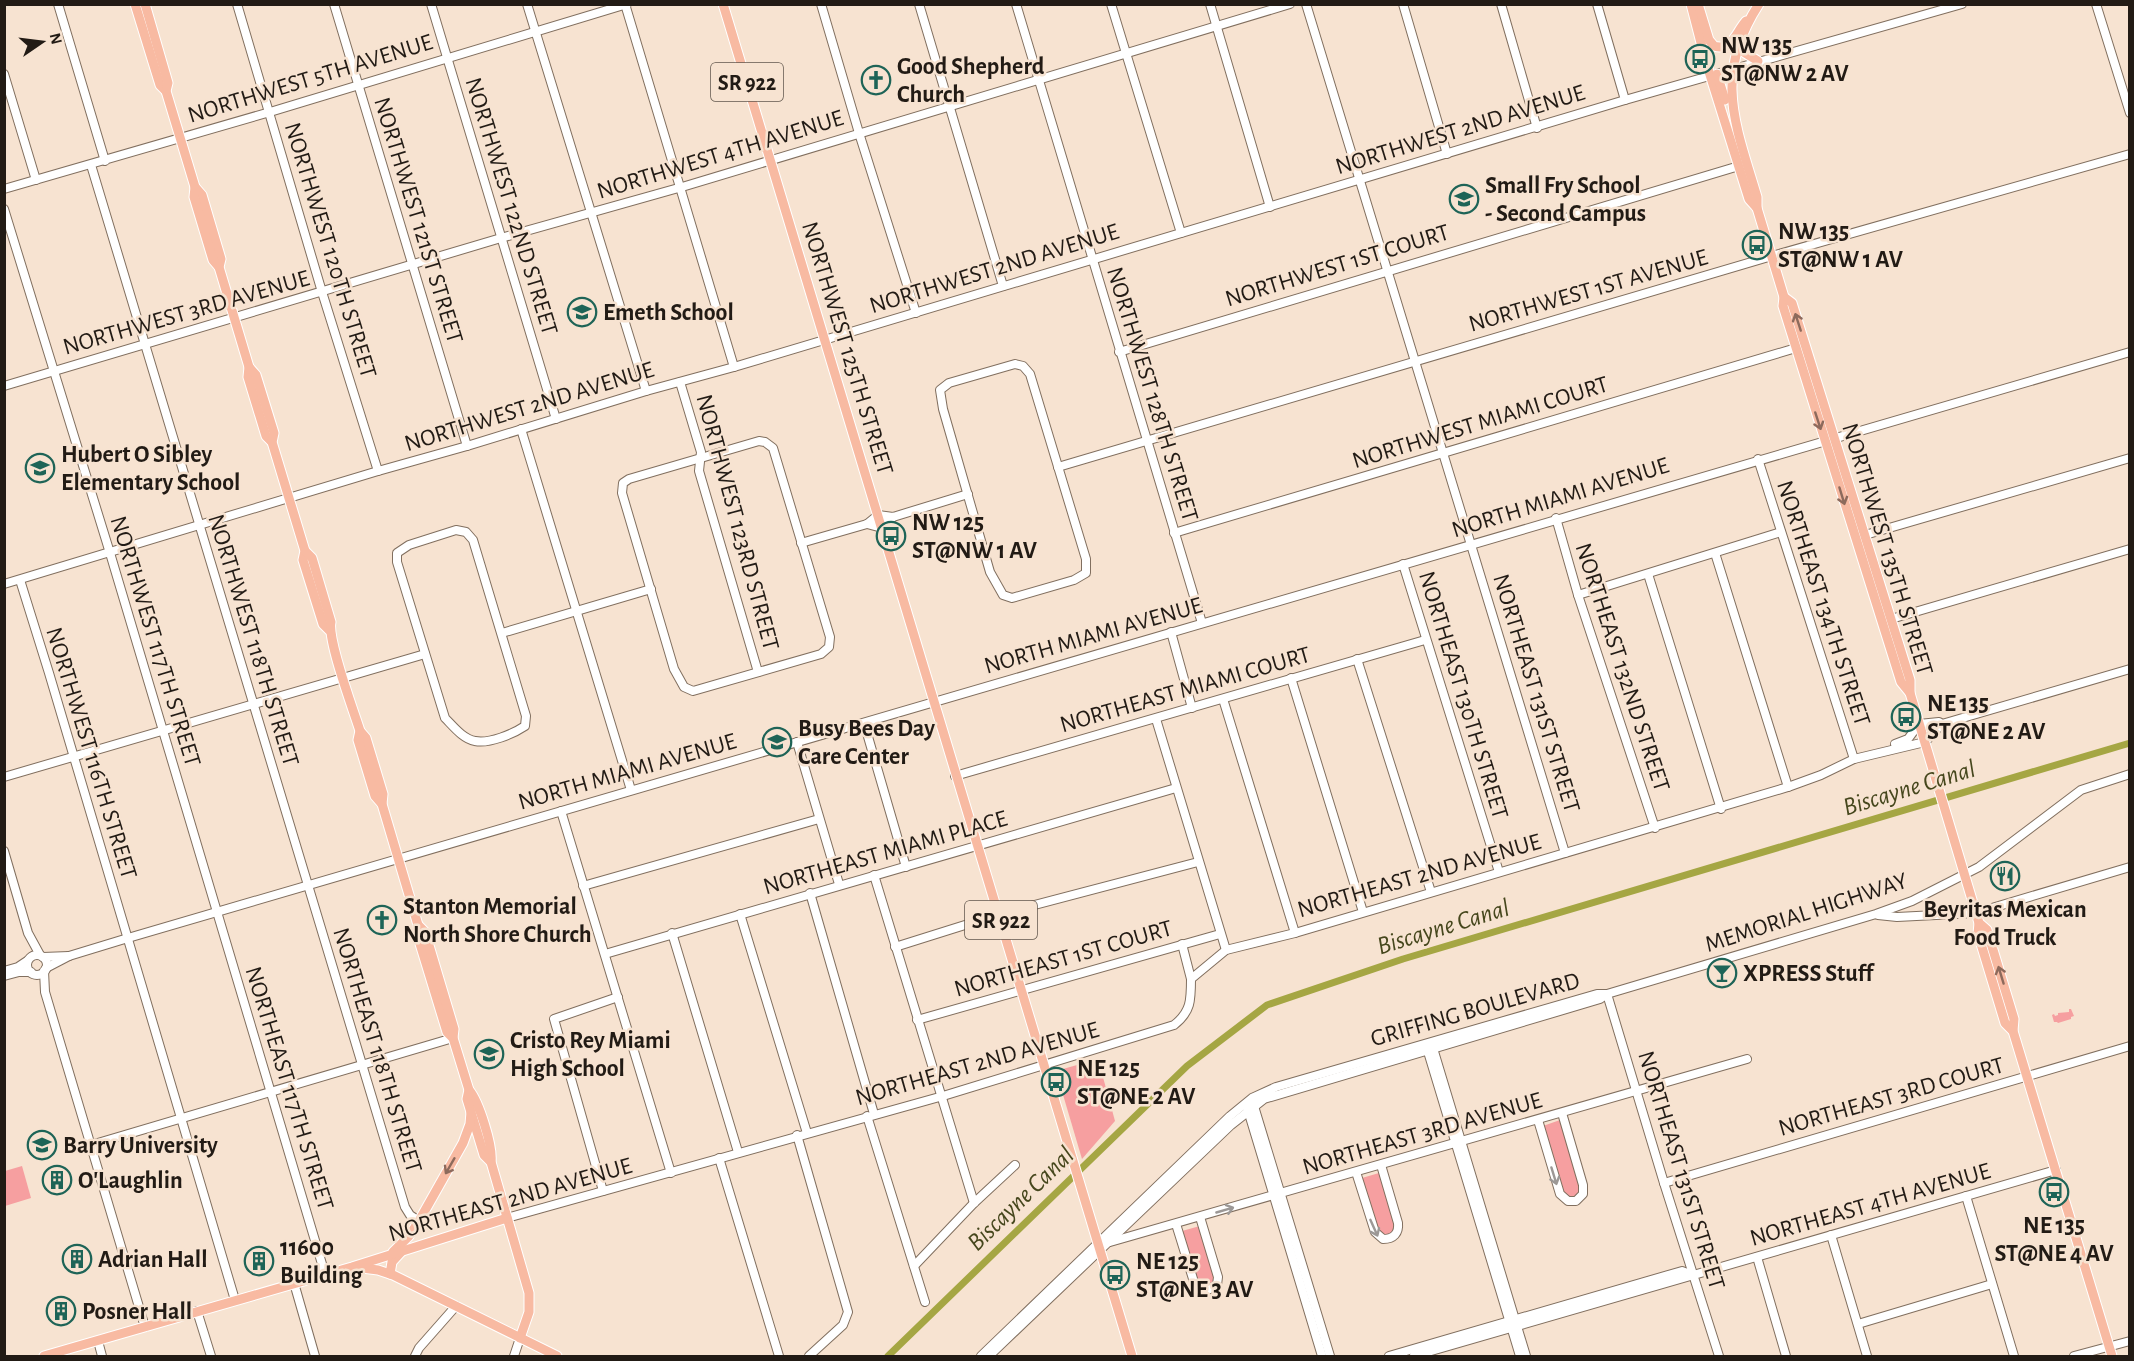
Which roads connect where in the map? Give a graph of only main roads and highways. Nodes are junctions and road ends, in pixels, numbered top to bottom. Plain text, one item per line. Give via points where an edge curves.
1 (135, 4) edge
2 (145, 4) edge
3 (723, 4) edge
4 (1691, 4) edge
5 (1698, 4) edge
6 (1757, 8) edge
7 (1742, 39) junction
8 (1758, 61) road end
9 (1714, 75) junction
10 (166, 91) junction
11 (1735, 121) junction
12 (1757, 208) junction
13 (1784, 297) junction
14 (1796, 348) junction
15 (1817, 382) junction
16 (1830, 439) junction
17 (1910, 693) junction
18 (469, 1090) junction
19 (471, 1112) junction
20 (490, 1162) junction
21 (507, 1218) junction
22 (403, 1250) junction
23 (392, 1253) junction
24 (352, 1267) junction
25 (390, 1274) junction
26 (520, 1338) junction
27 (44, 1356) edge
28 (557, 1356) edge
29 (1132, 1356) edge
30 (2112, 1356) edge

1 - 10 main road via 160,85
2 - 10 main road via 168,83
3 - 29 main road, NORTHWEST 125TH STREET / SR 922 via 1072,1161 1102,1245
4 - 9 main road, NORTHWEST 135TH STREET
5 - 6 main road via 1711,43 1719,48 1729,45
6 - 7 main road, NORTHWEST 135TH STREET
7 - 8 main road via 1745,53
7 - 11 main road, NORTHWEST 135TH STREET via 1731,90
9 - 11 main road
9 - 12 main road, NORTHWEST 135TH STREET via 1749,199
10 - 18 main road via 213,260 219,267 249,367 256,375 305,551 312,558 331,622 329,630 360,732 358,740 375,796 382,804 418,925 425,932
11 - 12 main road, NORTHWEST 135TH STREET
12 - 13 main road, NORTHWEST 135TH STREET
13 - 14 main road, NORTHWEST 135TH STREET via 1783,306
15 -> 13 main road, NORTHWEST 135TH STREET via 1792,303
14 - 15 main road via 1802,350 1810,375
14 -> 16 main road, NORTHWEST 135TH STREET
15 - 16 main road, NORTHWEST 135TH STREET
16 - 17 main road, NORTHWEST 135TH STREET via 1865,535 1910,680
16 -> 17 main road, NORTHWEST 135TH STREET via 1901,682
17 - 30 main road via 1975,913 1987,930 2014,1019 2013,1031
18 - 19 main road
18 - 20 main road via 475,1096 492,1153
19 - 20 main road via 484,1155
19 -> 23 main road via 463,1143 409,1236
20 - 21 main road
21 - 22 main road, NORTHEAST 2ND AVENUE
21 - 26 main road via 530,1297
22 - 23 main road, NORTHEAST 2ND AVENUE
22 - 25 main road via 392,1262
23 - 24 main road, NORTHEAST 2ND AVENUE
24 - 25 main road
24 - 27 main road, NORTHEAST 2ND AVENUE
25 - 26 main road
26 - 28 main road

